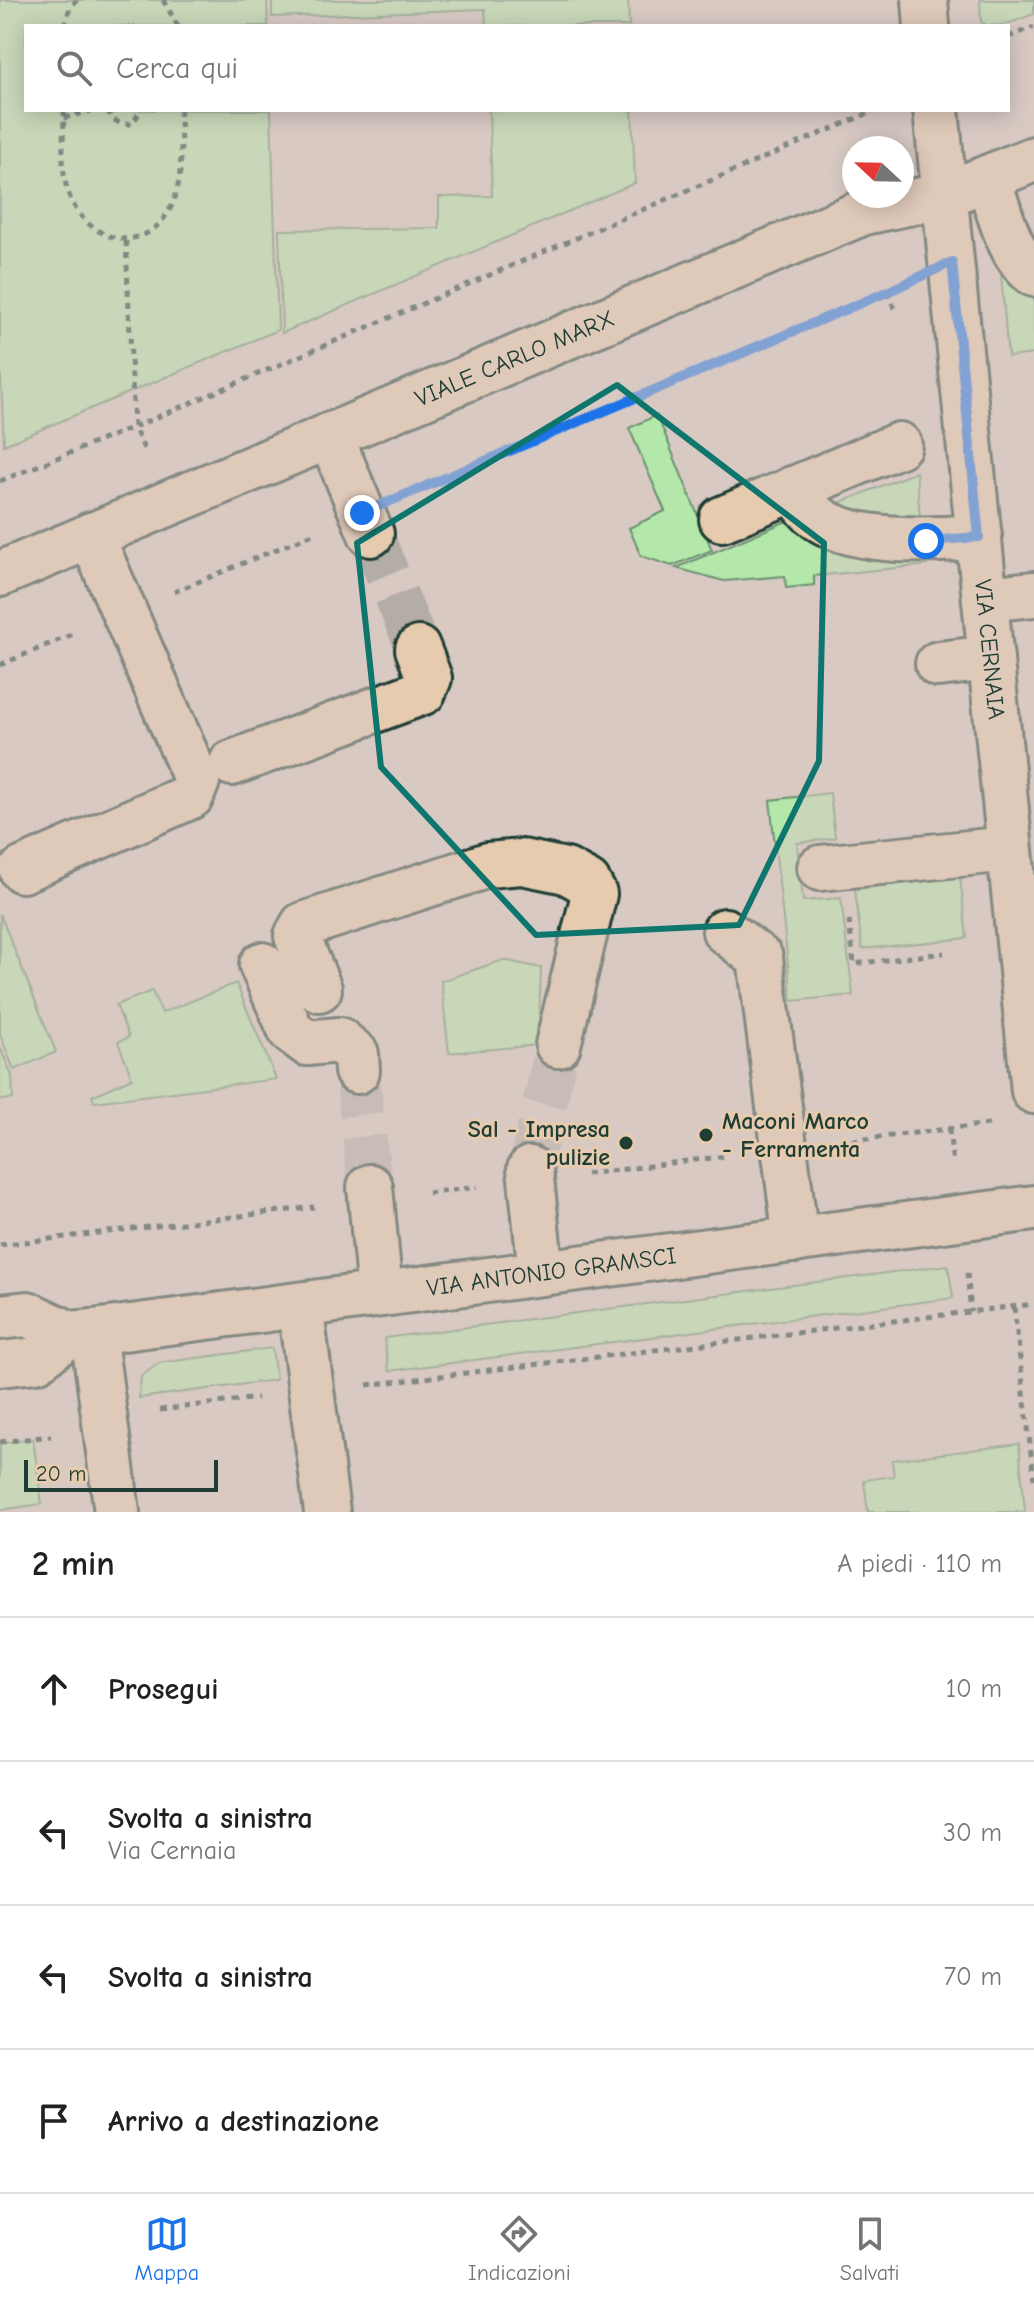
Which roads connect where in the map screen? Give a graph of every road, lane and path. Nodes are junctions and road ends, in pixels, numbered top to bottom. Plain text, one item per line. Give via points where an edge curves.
1 (77, 0) edge
2 (163, 0) edge
3 (925, 0) edge
4 (65, 24) edge
5 (177, 24) edge
6 (927, 24) edge
7 (1034, 27) edge
8 (1010, 36) edge
9 (64, 112) edge
10 (86, 112) edge
11 (109, 112) edge
12 (140, 112) edge
13 (180, 112) edge
14 (871, 112) edge
15 (936, 112) edge
16 (64, 118) junction
17 (1034, 159) edge
18 (988, 180) junction
19 (945, 195) junction
20 (126, 241) junction
21 (952, 262) junction
22 (1034, 274) edge
23 (134, 427) junction
24 (330, 435) junction
25 (899, 445) dead end
26 (0, 481) edge
27 (792, 489) junction
28 (168, 503) junction
29 (722, 519) dead end
30 (367, 523) junction
31 (91, 535) junction
32 (979, 537) junction
33 (0, 574) edge
34 (1034, 594) edge
35 (985, 599) junction
36 (124, 613) junction
37 (418, 649) tunnel mouth
38 (991, 658) junction
39 (938, 664) dead end
40 (0, 665) edge
41 (232, 763) dead end
42 (1009, 849) junction
43 (831, 867) joint
44 (22, 870) dead end
45 (725, 931) dead end
46 (1027, 949) edge
47 (944, 953) dead end
48 (262, 965) dead end
49 (319, 989) dead end
50 (558, 1045) tunnel mouth
51 (357, 1071) tunnel mouth
52 (1034, 1091) edge
53 (530, 1169) tunnel mouth
54 (370, 1187) tunnel mouth
55 (1034, 1208) edge
56 (796, 1240) junction
57 (541, 1273) junction
58 (380, 1294) junction
59 (1034, 1304) edge
60 (300, 1305) junction
61 (1014, 1307) junction
62 (0, 1317) edge
63 (81, 1333) junction
64 (0, 1364) edge
65 (312, 1392) junction
66 (105, 1416) junction
67 (0, 1442) edge
68 (1034, 1479) edge
69 (117, 1512) edge
70 (327, 1512) edge

1 - 4 path
2 - 5 path
3 - 6 street
7 - 8 path
9 - 16 path
10 - 16 path
11 - 12 path via 120,124 132,124
13 - 20 path via 180,167 172,206 148,232
14 - 23 path
15 - 19 street, VIA CERNAIA
16 - 20 path via 64,173 73,203 97,229
17 - 18 street, VIALE CARLO MARX
18 - 19 street, VIALE CARLO MARX
18 - 22 street via 1016,253
19 - 21 street, VIA CERNAIA
19 - 24 street, VIALE CARLO MARX via 864,212
20 - 23 path
21 - 30 path
21 - 32 street, VIA CERNAIA
23 - 26 path
23 - 28 path
24 - 28 street, VIALE CARLO MARX
24 - 30 street
25 - 27 street
27 - 29 street
27 - 32 street via 812,513 843,529 926,541
28 - 31 street, VIALE CARLO MARX
30 - 36 path
31 - 33 street, VIALE CARLO MARX
31 - 36 street
32 - 35 street, VIA CERNAIA
34 - 35 street
35 - 38 street, VIA CERNAIA
36 - 40 path
36 - 44 street via 197,781 191,796
37 - 41 street via 429,678 423,692
38 - 39 street
38 - 42 street, VIA CERNAIA
42 - 43 street
42 - 46 street, VIA CERNAIA
43 - 47 path via 854,964
45 - 56 street via 760,958
46 - 52 street, VIA CERNAIA
48 - 51 street via 291,1031 307,1043 339,1040 356,1054
49 - 50 street via 297,936 303,925 488,865 522,862 566,871 588,883 594,894
53 - 57 street
54 - 58 street
55 - 56 street, VIA ANTONIO GRAMSCI
56 - 57 street, VIA ANTONIO GRAMSCI
57 - 58 street, VIA ANTONIO GRAMSCI
58 - 60 street, VIA ANTONIO GRAMSCI
59 - 61 path
60 - 63 street, VIA ANTONIO GRAMSCI
60 - 65 street
61 - 65 path
61 - 68 path
62 - 63 street via 27,1314
63 - 64 street, VIA ANTONIO GRAMSCI via 36,1360
63 - 66 street
65 - 66 path
65 - 70 street
66 - 67 path via 65,1435
66 - 69 street

